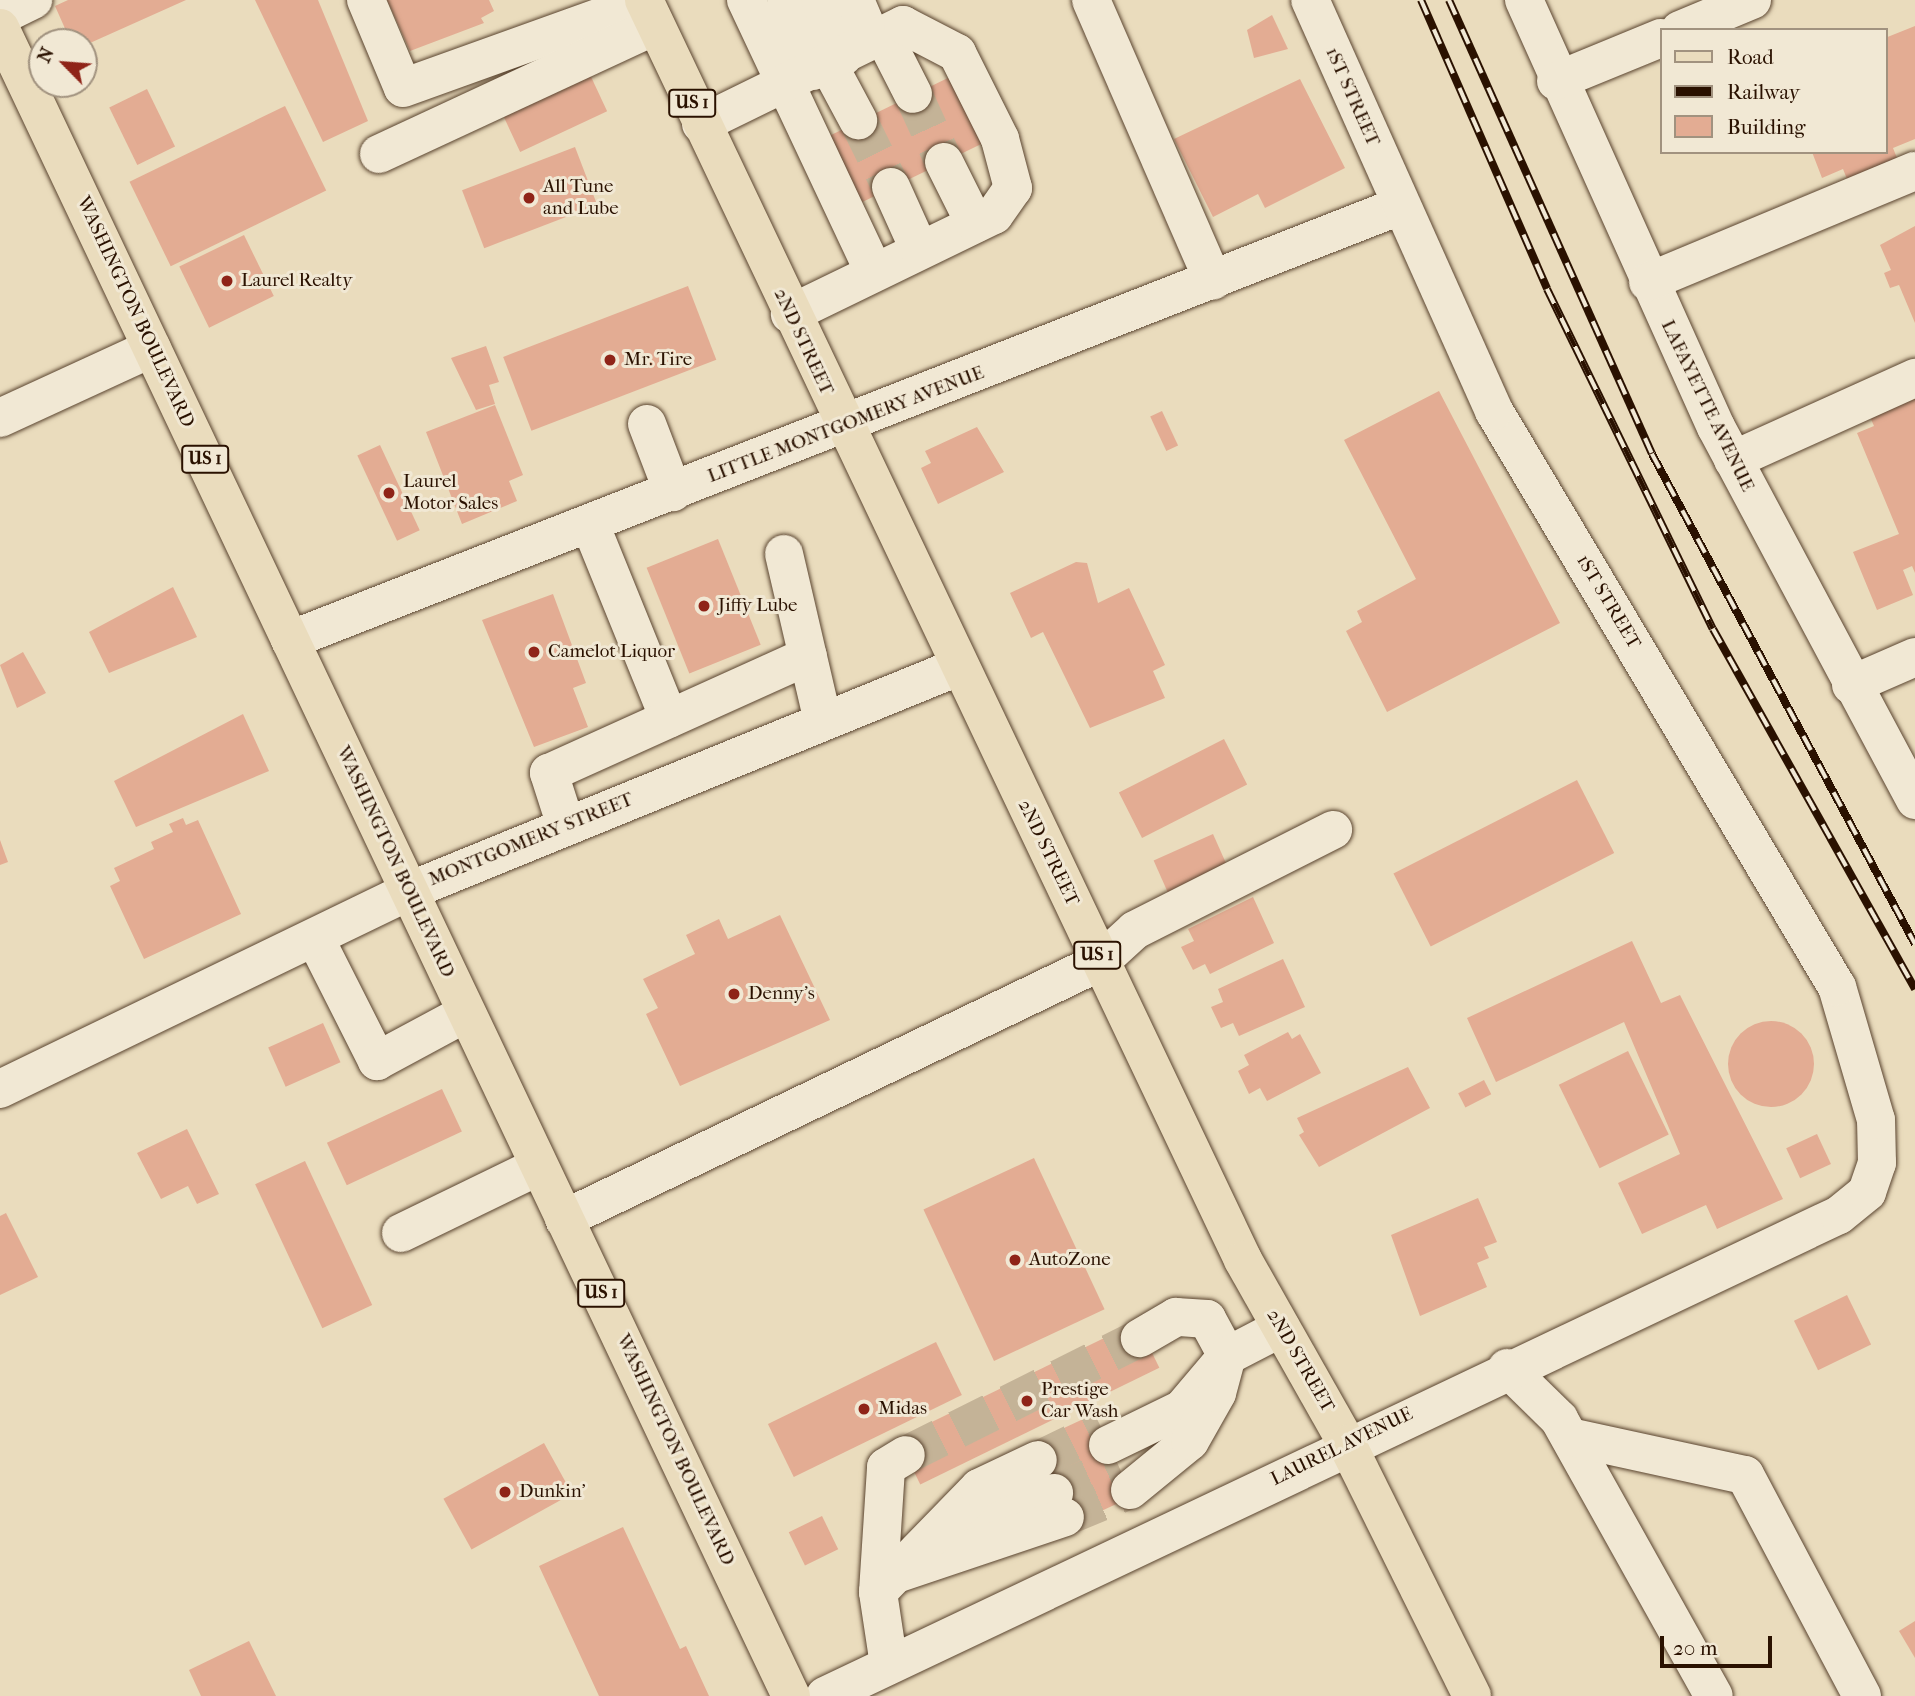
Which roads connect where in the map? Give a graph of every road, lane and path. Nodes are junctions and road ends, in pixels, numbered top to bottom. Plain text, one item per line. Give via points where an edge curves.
1 (33, 0) edge
2 (366, 0) edge
3 (746, 0) edge
4 (786, 0) edge
5 (820, 0) edge
6 (855, 0) edge
7 (1091, 0) edge
8 (1310, 0) edge
9 (1524, 0) edge
10 (1752, 0) edge
11 (648, 9) edge
12 (0, 16) edge
13 (0, 28) edge
14 (1685, 28) edge
15 (1660, 38) edge
16 (852, 47) edge
17 (1556, 81) junction
18 (913, 94) tunnel mouth
19 (858, 120) tunnel mouth
20 (701, 124) junction
21 (379, 154) dead end
22 (944, 162) tunnel mouth
23 (1915, 171) edge
24 (891, 187) tunnel mouth
25 (1400, 206) junction
26 (975, 224) junction
27 (919, 249) junction
28 (873, 270) junction
29 (1213, 281) junction
30 (1648, 282) junction
31 (790, 314) junction
32 (152, 348) junction
33 (1915, 378) edge
34 (0, 418) edge
35 (648, 424) dead end
36 (843, 427) junction
37 (1732, 460) junction
38 (673, 492) junction
39 (590, 524) junction
40 (783, 554) dead end
41 (290, 640) junction
42 (808, 656) junction
43 (1915, 657) edge
44 (958, 667) junction
45 (1851, 685) junction
46 (669, 719) junction
47 (823, 721) junction
48 (1915, 800) edge
49 (566, 826) junction
50 (1332, 830) dead end
51 (409, 891) junction
52 (315, 938) junction
53 (1100, 962) junction
54 (467, 1013) junction
55 (0, 1089) edge
56 (539, 1166) junction
57 (1859, 1201) joint
58 (565, 1219) junction
59 (401, 1233) dead end
60 (1281, 1328) junction
61 (1140, 1338) tunnel mouth
62 (1507, 1368) junction
63 (1204, 1382) junction
64 (1570, 1437) junction
65 (1347, 1444) junction
66 (896, 1461) dead end
67 (886, 1583) junction
68 (889, 1665) junction
69 (791, 1696) edge
70 (825, 1696) edge
71 (1472, 1696) edge
72 (1714, 1696) edge
73 (1862, 1696) edge

1 - 12 street
2 - 11 street via 403,88
3 - 16 street
4 - 16 street
5 - 16 street
6 - 16 street
7 - 29 street
8 - 25 street, 1ST STREET
9 - 17 street, LAFAYETTE AVENUE
10 - 14 street
11 - 20 main road, 2ND STREET / US 1
11 - 21 street
13 - 32 main road, WASHINGTON BOULEVARD / US 1
15 - 17 street
16 - 18 street
16 - 19 street
16 - 20 street
16 - 26 street via 957,52 1000,139 1013,188 994,215
16 - 28 street
17 - 30 street, LAFAYETTE AVENUE
20 - 31 main road, 2ND STREET / US 1
22 - 26 street
23 - 30 street
24 - 27 street
25 - 29 street, LITTLE MONTGOMERY AVENUE
25 - 57 street, 1ST STREET via 1494,411 1837,988 1879,1141 1877,1163
26 - 27 street
27 - 28 street
28 - 31 street
29 - 36 street, LITTLE MONTGOMERY AVENUE
30 - 37 street, LAFAYETTE AVENUE
31 - 36 main road, 2ND STREET / US 1
32 - 34 street
32 - 41 main road, WASHINGTON BOULEVARD / US 1
33 - 37 street
35 - 38 street
36 - 38 street, LITTLE MONTGOMERY AVENUE
36 - 44 main road, 2ND STREET / US 1
37 - 45 street, LAFAYETTE AVENUE
38 - 39 street, LITTLE MONTGOMERY AVENUE
39 - 41 street, LITTLE MONTGOMERY AVENUE
39 - 46 street
40 - 42 street
41 - 51 main road, WASHINGTON BOULEVARD / US 1
42 - 46 street
42 - 47 street
43 - 45 street
44 - 47 street, MONTGOMERY STREET
44 - 53 main road, 2ND STREET / US 1
45 - 48 street, LAFAYETTE AVENUE
46 - 49 street via 549,772
47 - 49 street, MONTGOMERY STREET
49 - 51 street, MONTGOMERY STREET
50 - 53 street via 1135,930
51 - 52 street, MONTGOMERY STREET
51 - 54 main road, WASHINGTON BOULEVARD / US 1
52 - 54 street via 377,1061
52 - 55 street, MONTGOMERY STREET
53 - 58 street
53 - 60 main road, 2ND STREET / US 1
54 - 56 main road, WASHINGTON BOULEVARD / US 1
56 - 58 main road, WASHINGTON BOULEVARD / US 1
56 - 59 street
57 - 62 street, LAUREL AVENUE
58 - 69 main road, WASHINGTON BOULEVARD / US 1
60 - 63 street
60 - 65 main road, 2ND STREET / US 1
61 - 63 street via 1176,1317 1207,1319
62 - 64 street via 1539,1395
62 - 65 street, LAUREL AVENUE
63 - 63 street via 1115,1457 1190,1441 1217,1393
64 - 72 street
64 - 73 street via 1745,1475
65 - 68 street, LAUREL AVENUE
65 - 71 main road, 2ND STREET / US 1
66 - 67 street
67 - 67 street via 939,1529 1050,1486
67 - 68 street
68 - 70 street, LAUREL AVENUE

